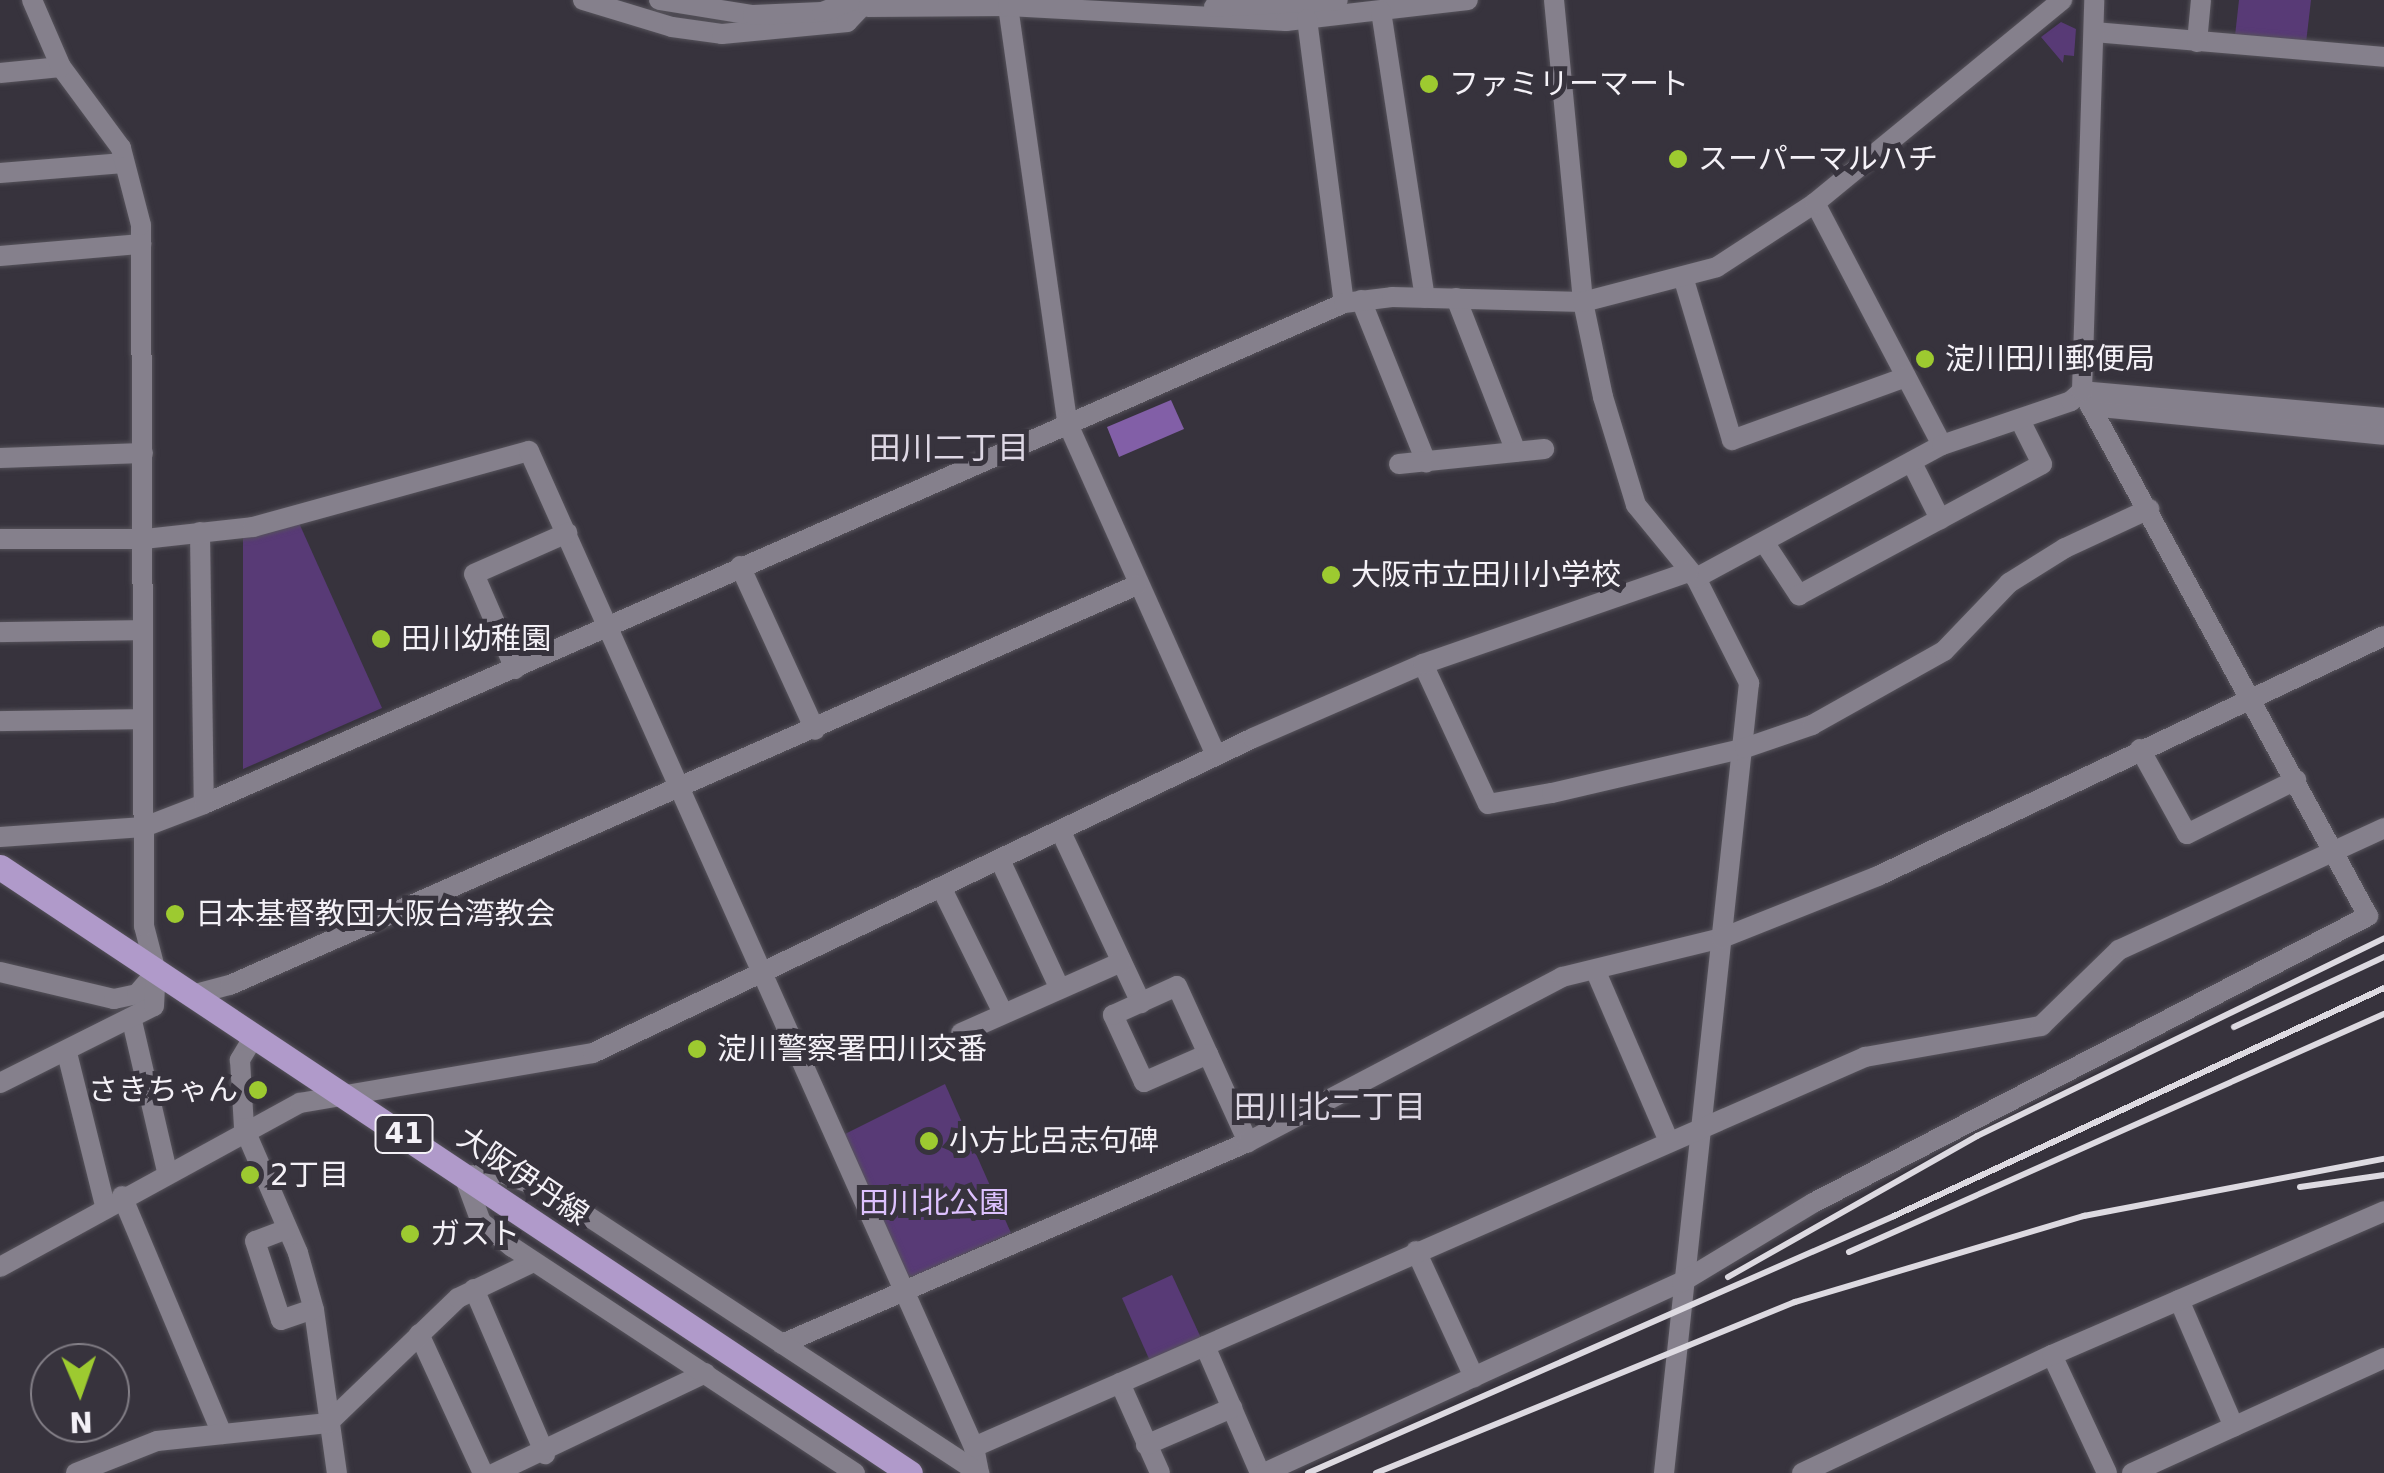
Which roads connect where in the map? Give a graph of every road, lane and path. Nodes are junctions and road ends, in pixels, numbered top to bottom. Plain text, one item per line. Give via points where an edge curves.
1 (32, 0) edge
2 (583, 0) edge
3 (660, 0) edge
4 (1118, 0) edge
5 (1338, 0) edge
6 (1468, 0) edge
7 (1554, 0) edge
8 (2062, 0) edge
9 (2094, 0) edge
10 (2201, 0) edge
11 (863, 2) edge
12 (1008, 6) junction
13 (1213, 9) edge
14 (1382, 12) junction
15 (1308, 19) junction
16 (2094, 32) junction
17 (2196, 42) junction
18 (2384, 57) edge
19 (61, 68) junction
20 (0, 73) edge
21 (124, 163) junction
22 (0, 173) edge
23 (1815, 203) junction
24 (141, 244) junction
25 (0, 256) edge
26 (1684, 280) junction
27 (1425, 298) junction
28 (1456, 298) junction
29 (1352, 301) junction
30 (1583, 302) junction
31 (1906, 376) junction
32 (2086, 398) junction
33 (2020, 420) junction
34 (1067, 422) junction
35 (2383, 433) edge
36 (1942, 444) junction
37 (1544, 448) dead end
38 (1516, 452) junction
39 (143, 453) junction
40 (0, 458) edge
41 (1426, 462) junction
42 (1912, 463) junction
43 (1399, 464) dead end
44 (2149, 510) junction
45 (1940, 519) junction
46 (200, 532) junction
47 (567, 533) junction
48 (0, 539) edge
49 (144, 539) junction
50 (1764, 542) junction
51 (740, 566) junction
52 (1692, 575) junction
53 (1137, 585) junction
54 (609, 625) junction
55 (142, 630) junction
56 (0, 632) edge
57 (2384, 636) edge
58 (1423, 664) junction
59 (515, 669) junction
60 (2252, 697) junction
61 (142, 719) junction
62 (0, 721) edge
63 (815, 730) junction
64 (1745, 748) junction
65 (2140, 748) junction
66 (1216, 755) junction
67 (2296, 780) junction
68 (675, 788) junction
69 (204, 804) junction
70 (144, 827) junction
71 (2384, 828) edge
72 (1061, 832) junction
73 (0, 836) edge
74 (2333, 851) junction
75 (1000, 860) junction
76 (0, 866) edge
77 (941, 887) junction
78 (1722, 938) junction
79 (1122, 962) junction
80 (760, 970) junction
81 (0, 972) edge
82 (156, 972) junction
83 (1596, 972) junction
84 (1060, 988) junction
85 (192, 995) junction
86 (1140, 1002) junction
87 (1003, 1013) junction
88 (132, 1021) junction
89 (961, 1033) dead end
90 (253, 1038) junction
91 (67, 1052) junction
92 (1208, 1054) junction
93 (0, 1083) edge
94 (343, 1093) junction
95 (1699, 1125) junction
96 (244, 1128) junction
97 (1668, 1139) junction
98 (1248, 1142) junction
99 (168, 1171) junction
100 (464, 1176) junction
101 (114, 1201) junction
102 (2384, 1211) edge
103 (287, 1229) junction
104 (1416, 1251) junction
105 (533, 1262) junction
106 (0, 1267) edge
107 (1682, 1282) junction
108 (474, 1290) junction
109 (902, 1294) junction
110 (2178, 1300) junction
111 (314, 1309) junction
112 (418, 1334) junction
113 (782, 1344) junction
114 (1205, 1346) junction
115 (2052, 1355) junction
116 (2384, 1358) edge
117 (706, 1372) junction
118 (1474, 1377) junction
119 (1120, 1383) junction
120 (1232, 1408) junction
121 (328, 1423) junction
122 (2234, 1427) junction
123 (222, 1434) junction
124 (1146, 1445) junction
125 (974, 1446) junction
126 (545, 1454) junction
127 (76, 1473) edge
128 (337, 1473) edge
129 (483, 1473) edge
130 (495, 1473) edge
131 (855, 1473) edge
132 (910, 1473) edge
133 (979, 1473) edge
134 (1160, 1473) edge
135 (1262, 1473) edge
136 (1664, 1473) edge
137 (1802, 1473) edge
138 (2107, 1473) edge
139 (2132, 1473) edge

1 - 19 street
2 - 11 street via 672,27 722,34 847,22
3 - 11 street via 753,15 822,12
4 - 13 street
5 - 13 street
6 - 14 street
7 - 30 street
8 - 23 street
9 - 16 street
10 - 17 street
11 - 12 street
12 - 13 street
12 - 34 street
13 - 15 street
14 - 15 street
14 - 27 street
15 - 29 street
16 - 17 street
16 - 32 street
17 - 18 street
19 - 20 street
19 - 21 street via 121,148
21 - 22 street
21 - 24 street
23 - 26 street via 1717,267
23 - 31 street
24 - 25 street
24 - 39 street
26 - 30 street
26 - 31 street via 1732,440
27 - 28 street
27 - 29 street
28 - 30 street
28 - 38 street
29 - 34 street
29 - 41 street
30 - 52 street via 1636,505
31 - 36 street
32 - 33 street
32 - 35 street
32 - 44 street
33 - 36 street
33 - 45 street via 2042,464
34 - 51 street
34 - 53 street
36 - 42 street
37 - 38 street
38 - 41 street
39 - 40 street
39 - 49 street
41 - 43 street
42 - 45 street
42 - 50 street
44 - 60 street
44 - 64 street via 2065,548 2009,583 1944,651 1812,725
45 - 50 street via 1799,596
46 - 47 street via 253,527 529,451
46 - 49 street
46 - 69 street
47 - 54 street
47 - 59 street via 474,574
48 - 49 street
49 - 55 street
50 - 52 street
51 - 54 street
51 - 63 street
52 - 58 street
52 - 64 street via 1749,683
53 - 63 street
53 - 66 street
54 - 59 street
54 - 68 street
55 - 56 street
55 - 61 street
57 - 60 street
58 - 64 street via 1488,804
58 - 66 street
59 - 69 street
60 - 65 street
60 - 67 street
61 - 62 street
61 - 70 street
63 - 68 street
64 - 78 street
65 - 67 street via 2187,834
65 - 78 street via 1878,876
66 - 72 street
67 - 74 street
68 - 80 street
68 - 85 street via 230,985
69 - 70 street
70 - 73 street
70 - 82 street via 144,926
71 - 74 street
72 - 75 street
72 - 79 street
74 - 95 street via 2119,950 2041,1026 1864,1057
74 - 107 street via 2368,916 1812,1203
75 - 77 street
75 - 84 street
76 - 82 main road, 大阪伊丹線 / 41
77 - 80 street
77 - 87 street
78 - 83 street
78 - 95 street
79 - 84 street
79 - 86 street
80 - 94 street via 593,1053
80 - 109 street
81 - 82 street via 114,999 137,994
82 - 85 main road, 大阪伊丹線 / 41
82 - 88 street via 154,1006
83 - 97 street
83 - 98 street via 1550,982
84 - 87 street
85 - 90 main road, 大阪伊丹線 / 41
86 - 92 street via 1178,986
86 - 92 street via 1114,1015 1144,1082
87 - 89 street
88 - 91 street
88 - 99 street
90 - 94 main road, 大阪伊丹線 / 41
90 - 96 street via 240,1060
91 - 93 street
91 - 101 street
92 - 98 street
94 - 96 street
94 - 100 main road, 大阪伊丹線 / 41
95 - 97 street
95 - 107 street
96 - 99 street
96 - 103 street
97 - 104 street
98 - 109 street
99 - 101 street
100 - 105 street via 481,1222
100 - 113 street via 502,1174 548,1190
100 - 132 main road, 大阪伊丹線 / 41
101 - 106 street
101 - 123 street via 166,1288
102 - 110 street
103 - 111 street
103 - 111 street via 255,1241 281,1320
104 - 114 street
104 - 118 street
105 - 108 street
105 - 117 street
107 - 118 street
107 - 136 street
108 - 112 street
108 - 126 street
109 - 113 street
109 - 125 street
110 - 115 street
110 - 122 street
111 - 121 street
112 - 121 street
112 - 129 street
113 - 133 street
114 - 119 street
114 - 120 street
115 - 137 street
115 - 138 street
116 - 122 street
117 - 126 street
117 - 131 street
118 - 135 street
119 - 124 street
119 - 125 street
120 - 124 street
120 - 135 street
121 - 123 street
121 - 128 street
122 - 139 street
123 - 127 street via 157,1442
124 - 134 street
125 - 133 street
126 - 130 street

